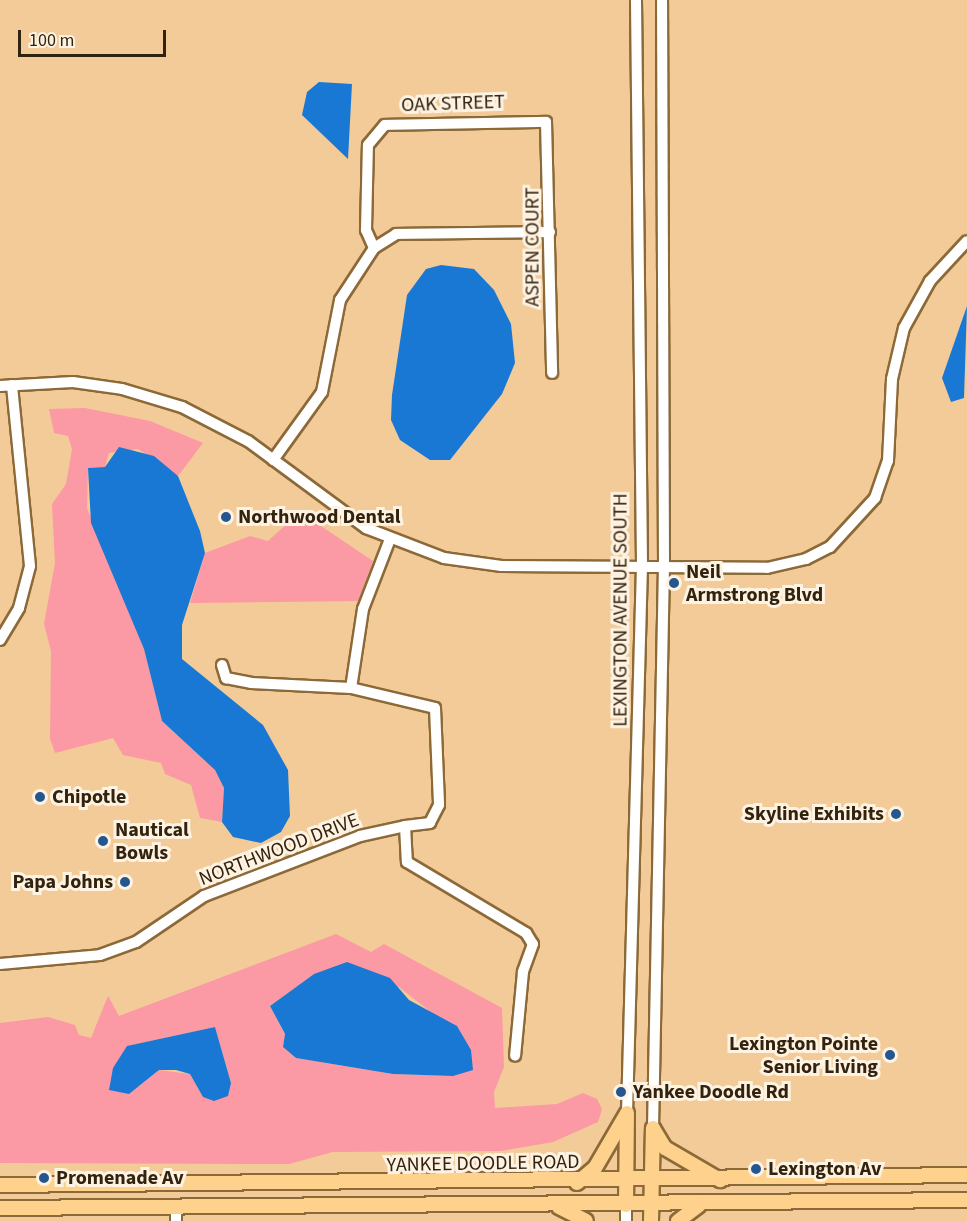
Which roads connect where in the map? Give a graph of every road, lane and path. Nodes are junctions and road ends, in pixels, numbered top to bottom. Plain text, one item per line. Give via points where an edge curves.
1 (636, 0) edge
2 (662, 0) edge
3 (546, 122) joint
4 (550, 232) junction
5 (967, 241) edge
6 (374, 248) junction
7 (552, 373) dead end
8 (12, 385) junction
9 (0, 386) edge
10 (273, 460) junction
11 (390, 539) junction
12 (642, 564) junction
13 (664, 564) junction
14 (0, 640) edge
15 (222, 665) dead end
16 (351, 688) junction
17 (405, 826) junction
18 (0, 964) edge
19 (515, 1056) dead end
20 (627, 1113) junction
21 (653, 1128) junction
22 (967, 1175) edge
23 (721, 1180) junction
24 (627, 1182) junction
25 (651, 1182) junction
26 (577, 1183) junction
27 (0, 1185) edge
28 (967, 1200) edge
29 (651, 1204) junction
30 (701, 1204) junction
31 (627, 1205) junction
32 (557, 1206) junction
33 (0, 1208) edge
34 (176, 1216) edge
35 (586, 1221) edge
36 (627, 1221) edge
37 (651, 1221) edge
38 (678, 1221) edge

1 - 12 street, LEXINGTON AVENUE SOUTH
2 - 13 street, LEXINGTON AVENUE SOUTH
3 - 4 street, ASPEN COURT
3 - 6 street, OAK STREET via 385,125 368,145 366,230
4 - 6 street via 396,234
4 - 7 street, ASPEN COURT
5 - 13 street via 930,281 904,328 892,379 888,461 875,498 850,530 818,554 781,566
6 - 10 street via 338,307 322,392
8 - 9 street
8 - 10 street via 73,382 147,395 216,422
8 - 14 street via 30,566 19,608
10 - 11 street via 366,528
11 - 12 street via 475,564
11 - 16 street via 363,609
12 - 13 street
12 - 20 street, LEXINGTON AVENUE SOUTH
13 - 21 street, LEXINGTON AVENUE SOUTH
15 - 16 street via 226,678 251,683
16 - 17 street, NORTHWOOD DRIVE via 435,708 439,805 430,823
17 - 18 street, NORTHWOOD DRIVE via 360,836 204,896 167,925 109,952
17 - 19 street via 407,862 526,933 533,944 523,972
20 - 24 main road, LEXINGTON AVENUE SOUTH
20 - 26 main road via 596,1168
21 - 23 main road via 665,1148
21 - 25 main road, LEXINGTON AVENUE SOUTH
22 - 23 main road, YANKEE DOODLE ROAD
23 - 25 main road, YANKEE DOODLE ROAD
24 - 25 main road, YANKEE DOODLE ROAD
24 - 26 main road, YANKEE DOODLE ROAD
24 - 31 main road, LEXINGTON AVENUE SOUTH
25 - 29 main road, LEXINGTON AVENUE SOUTH
26 - 27 main road, YANKEE DOODLE ROAD
28 - 30 main road
29 - 30 main road
29 - 31 main road
29 - 37 main road, LEXINGTON AVENUE SOUTH
30 - 38 main road
31 - 32 main road
31 - 36 street, LEXINGTON AVENUE SOUTH
32 - 34 main road
32 - 35 main road
33 - 34 main road

